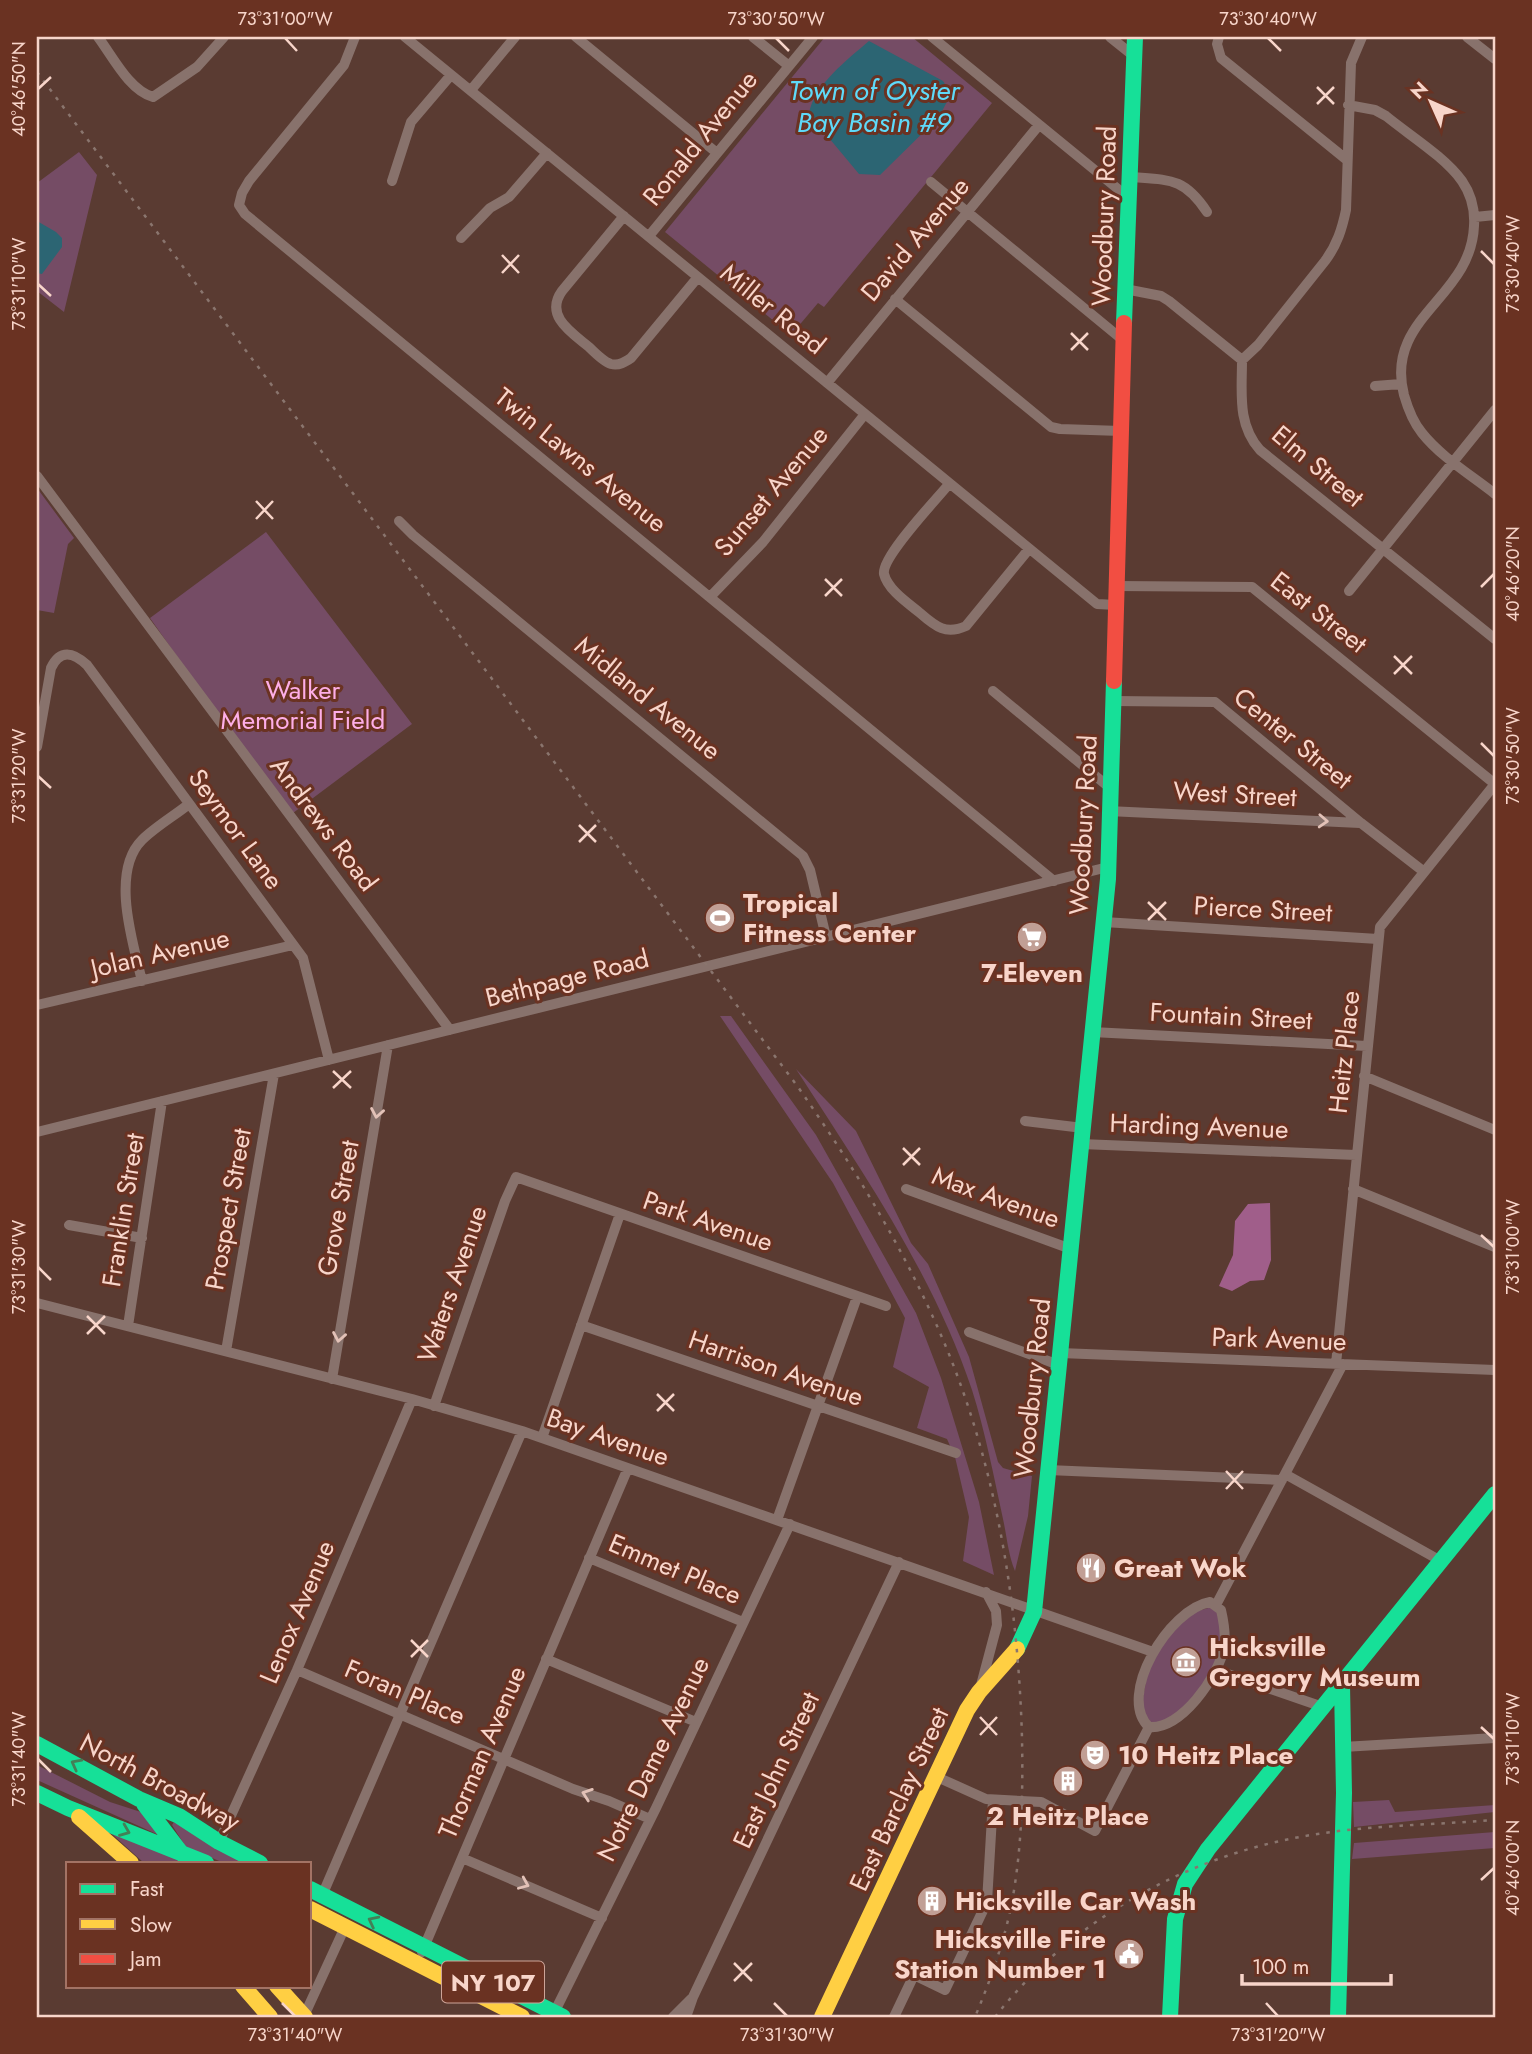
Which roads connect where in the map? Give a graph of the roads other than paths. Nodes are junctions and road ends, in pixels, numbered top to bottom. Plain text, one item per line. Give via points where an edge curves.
1 (98, 37) edge
2 (225, 37) edge
3 (355, 37) edge
4 (405, 37) edge
5 (515, 37) edge
6 (576, 37) edge
7 (753, 37) edge
8 (813, 37) edge
9 (932, 37) edge
10 (1110, 37) edge
11 (1135, 37) edge
12 (1219, 37) edge
13 (1362, 37) edge
14 (1467, 37) edge
15 (1135, 57) junction
16 (1495, 60) edge
17 (789, 66) junction
18 (451, 75) junction
19 (471, 90) junction
20 (1348, 106) junction
21 (1039, 125) junction
22 (547, 153) junction
23 (718, 153) junction
24 (1348, 160) junction
25 (1130, 177) junction
26 (392, 181) dead end
27 (931, 182) dead end
28 (1129, 198) junction
29 (967, 212) junction
30 (1207, 212) dead end
31 (1495, 215) edge
32 (624, 216) junction
33 (1475, 217) junction
34 (649, 236) junction
35 (461, 238) dead end
36 (698, 277) junction
37 (1125, 289) junction
38 (895, 299) junction
39 (1124, 341) junction
40 (1242, 360) junction
41 (827, 383) junction
42 (1401, 384) junction
43 (1375, 386) dead end
44 (1495, 410) edge
45 (865, 414) junction
46 (1121, 431) junction
47 (1454, 461) junction
48 (37, 476) edge
49 (949, 484) junction
50 (1495, 494) edge
51 (399, 521) dead end
52 (1029, 549) junction
53 (1383, 549) junction
54 (1116, 586) junction
55 (1349, 591) dead end
56 (711, 596) junction
57 (1116, 605) junction
58 (1495, 639) edge
59 (993, 691) dead end
60 (1113, 701) junction
61 (37, 747) edge
62 (1495, 784) edge
63 (1110, 788) junction
64 (189, 804) junction
65 (1108, 811) junction
66 (1361, 823) junction
67 (1108, 867) junction
68 (1423, 871) junction
69 (1054, 881) junction
70 (1104, 922) junction
71 (826, 937) junction
72 (1378, 939) junction
73 (293, 945) junction
74 (142, 981) junction
75 (37, 1005) edge
76 (450, 1030) junction
77 (1093, 1032) junction
78 (388, 1045) junction
79 (1367, 1046) junction
80 (329, 1060) junction
81 (274, 1074) junction
82 (1364, 1076) junction
83 (162, 1101) junction
84 (1025, 1121) dead end
85 (1495, 1130) edge
86 (37, 1132) edge
87 (1082, 1136) junction
88 (1356, 1155) junction
89 (516, 1177) joint
90 (906, 1188) dead end
91 (1353, 1189) junction
92 (620, 1214) junction
93 (69, 1225) dead end
94 (142, 1238) junction
95 (1495, 1247) edge
96 (1070, 1249) junction
97 (857, 1297) junction
98 (37, 1303) edge
99 (886, 1306) dead end
100 (581, 1325) junction
101 (128, 1326) junction
102 (969, 1332) dead end
103 (226, 1351) junction
104 (1060, 1359) junction
105 (1339, 1364) junction
106 (1495, 1370) edge
107 (332, 1379) junction
108 (412, 1399) junction
109 (434, 1406) junction
110 (817, 1407) junction
111 (522, 1431) junction
112 (542, 1438) junction
113 (956, 1453) dead end
114 (628, 1468) junction
115 (1048, 1471) junction
116 (1283, 1477) junction
117 (1495, 1494) edge
118 (777, 1520) junction
119 (790, 1524) junction
120 (589, 1558) junction
121 (1441, 1561) junction
122 (900, 1562) junction
123 (986, 1592) junction
124 (1216, 1605) junction
125 (1034, 1612) junction
126 (743, 1622) junction
127 (1153, 1652) junction
128 (547, 1659) junction
129 (297, 1670) junction
130 (1216, 1670) junction
131 (1342, 1685) junction
132 (979, 1692) junction
133 (1323, 1707) junction
134 (400, 1714) junction
135 (696, 1722) junction
136 (1149, 1727) junction
137 (1495, 1738) edge
138 (37, 1744) edge
139 (1343, 1747) junction
140 (504, 1759) junction
141 (937, 1777) junction
142 (37, 1793) edge
143 (139, 1799) junction
144 (993, 1800) junction
145 (68, 1808) junction
146 (650, 1819) junction
147 (219, 1842) junction
148 (462, 1858) junction
149 (185, 1859) edge
150 (130, 1862) edge
151 (258, 1862) edge
152 (316, 1892) edge
153 (312, 1911) edge
154 (602, 1918) junction
155 (345, 1927) junction
156 (424, 1947) junction
157 (417, 1963) junction
158 (245, 1988) edge
159 (279, 1988) edge
160 (693, 1997) junction
161 (559, 2015) edge
162 (270, 2017) edge
163 (305, 2017) edge
164 (522, 2017) edge
165 (673, 2017) edge
166 (686, 2017) edge
167 (822, 2017) edge
168 (894, 2017) edge
169 (1170, 2017) edge
170 (1338, 2017) edge

1 - 2 street via 135,87 153,97 197,67
3 - 56 street, Twin Lawns Avenue via 345,65 248,181 239,205
4 - 18 street, Miller Road
5 - 19 street
6 - 23 street
7 - 17 street
8 - 17 street, Ronald Avenue
9 - 21 street
10 - 15 street
11 - 15 main road, Woodbury Road
12 - 24 street via 1221,58
13 - 20 street via 1351,63
14 - 16 street
15 - 25 main road, Woodbury Road
17 - 23 street, Ronald Avenue
18 - 19 street, Miller Road
18 - 26 street via 411,122
19 - 22 street, Miller Road
20 - 24 street
20 - 33 street via 1385,116 1444,162 1462,180
21 - 28 street
21 - 29 street, David Avenue
22 - 32 street, Miller Road
22 - 35 street via 509,197 494,204
23 - 34 street, Ronald Avenue
24 - 40 street via 1346,210 1335,247
25 - 28 main road, Woodbury Road
25 - 30 street via 1182,184
27 - 29 street
28 - 37 main road, Woodbury Road
29 - 38 street, David Avenue
29 - 39 street
31 - 33 street
32 - 34 street, Miller Road
32 - 36 street via 555,303 562,325 609,364 631,358
33 - 42 street via 1474,241 1466,264 1408,340
34 - 36 street, Miller Road
36 - 41 street, Miller Road
37 - 39 main road, Woodbury Road
37 - 40 street via 1161,296
38 - 41 street, David Avenue
38 - 46 street via 1051,427
39 - 46 main road, Woodbury Road
40 - 53 street, Elm Street via 1242,412 1251,440
41 - 45 street, Miller Road
42 - 43 street
42 - 47 street via 1416,425
44 - 47 street
45 - 49 street, Miller Road
45 - 56 street, Sunset Avenue via 763,542
46 - 54 main road, Woodbury Road
47 - 50 street
47 - 53 street
48 - 76 street, Andrews Road
49 - 52 street, Miller Road
49 - 52 street via 885,565 891,588 922,615 944,631 966,626
51 - 71 street, Midland Avenue via 803,856
52 - 57 street, Miller Road via 1097,604
53 - 55 street
53 - 58 street, Elm Street
54 - 57 main road, Woodbury Road
54 - 62 street, East Street via 1252,587
56 - 69 street, Twin Lawns Avenue
57 - 60 main road, Woodbury Road
59 - 63 street
60 - 63 main road, Woodbury Road
60 - 66 street, Center Street via 1215,702
61 - 64 street, Seymor Lane via 51,668 63,654 73,654 87,665
62 - 68 street, Heitz Place
63 - 65 main road, Woodbury Road
64 - 73 street, Seymor Lane
64 - 74 street via 140,842 130,862 124,905
65 -> 66 street, West Street
65 - 67 main road, Woodbury Road
66 - 68 street, Center Street
67 - 69 street, Bethpage Road
67 - 70 main road, Woodbury Road
68 - 72 street, Heitz Place via 1380,927
69 - 71 street, Bethpage Road
70 - 72 street, Pierce Street
70 - 77 main road, Woodbury Road
71 - 76 street, Bethpage Road
72 - 79 street, Heitz Place
73 - 74 street, Jolan Avenue
73 - 80 street, Seymor Lane via 303,958
74 - 75 street, Jolan Avenue
76 - 78 street, Bethpage Road
77 - 79 street, Fountain Street
77 - 87 main road, Woodbury Road
78 - 80 street, Bethpage Road
78 -> 107 street, Grove Street
79 - 82 street, Heitz Place
80 - 81 street, Bethpage Road
81 - 83 street, Bethpage Road
81 - 103 street, Prospect Street
82 - 85 street
82 - 88 street, Heitz Place
83 - 86 street, Bethpage Road
83 - 94 street, Franklin Street
84 - 87 street, Harding Avenue
87 - 88 street, Harding Avenue
87 - 96 main road, Woodbury Road
88 - 91 street, Heitz Place
89 - 92 street, Park Avenue
89 - 109 street, Waters Avenue
90 - 96 street, Max Avenue
91 - 95 street
91 - 105 street, Heitz Place
92 - 97 street, Park Avenue
92 - 100 street
93 - 94 street
94 - 101 street, Franklin Street
96 - 104 main road, Woodbury Road
97 - 99 street, Park Avenue
97 - 110 street
98 - 101 street, Bay Avenue
100 - 110 street, Harrison Avenue
100 - 112 street
101 - 103 street, Bay Avenue
102 - 104 street, Park Avenue
103 - 107 street, Bay Avenue
104 - 105 street, Park Avenue
104 - 115 main road, Woodbury Road
105 - 106 street, Park Avenue
105 - 116 street, Heitz Place
107 - 108 street, Bay Avenue
108 - 109 street, Bay Avenue
108 - 129 street, Lenox Avenue
109 - 111 street, Bay Avenue
110 - 113 street, Harrison Avenue
110 - 118 street
111 - 112 street, Bay Avenue
111 - 134 street
112 - 114 street, Bay Avenue
114 - 118 street, Bay Avenue
114 - 120 street, Thorman Avenue
115 - 116 street
115 - 125 main road, Woodbury Road
116 - 121 street
116 - 124 street, Heitz Place
117 - 121 main road
118 - 119 street, Bay Avenue
119 - 122 street, Bay Avenue
119 - 126 street, Notre Dame Avenue
120 - 126 street, Emmet Place
120 - 128 street, Thorman Avenue
121 - 131 main road
122 - 123 street, Bay Avenue
122 - 160 street, East John Street
123 - 125 street, Bay Avenue
123 - 132 street via 997,1625
124 - 127 street via 1204,1603 1183,1614
124 - 130 street via 1225,1635
125 - 127 street, Bay Avenue
125 - 132 main road, East Barclay Street via 1014,1654
126 - 135 street, Notre Dame Avenue
127 - 136 street via 1140,1700 1142,1718
128 - 135 street
128 - 140 street, Thorman Avenue
129 - 134 street, Foran Place
129 - 147 street, Lenox Avenue
130 - 133 street
130 - 136 street via 1198,1697 1174,1719
131 - 133 main road
131 - 139 main road
132 - 141 main road, East Barclay Street
133 - 169 main road via 1185,1884 1175,1919
134 - 140 street, Foran Place
134 - 152 street
135 - 146 street, Notre Dame Avenue
136 - 144 street via 1095,1830 1041,1801
137 - 139 street
143 -> 138 main road, North Broadway
139 - 170 main road
146 -> 140 street, Foran Place
140 - 148 street, Thorman Avenue
141 - 144 street
141 - 167 main road, East Barclay Street
142 - 145 main road, North Broadway
143 - 147 main road, North Broadway via 179,1816
143 - 149 main road
144 - 168 street via 987,1902 945,1990 914,1975
145 -> 149 main road, North Broadway
145 - 150 main road
146 - 154 street, Notre Dame Avenue
147 - 151 main road, North Broadway
148 -> 154 street
148 - 156 street, Thorman Avenue
152 - 153 street
156 -> 152 main road, NY 107
153 - 155 main road, NY 107
154 - 161 street, Notre Dame Avenue
155 - 157 main road, NY 107
155 - 163 street
156 - 157 street, Thorman Avenue
156 - 161 main road, NY 107
157 - 164 main road, NY 107
158 - 162 main road
159 - 163 main road
160 - 165 street, East John Street
160 - 166 street, East John Street

